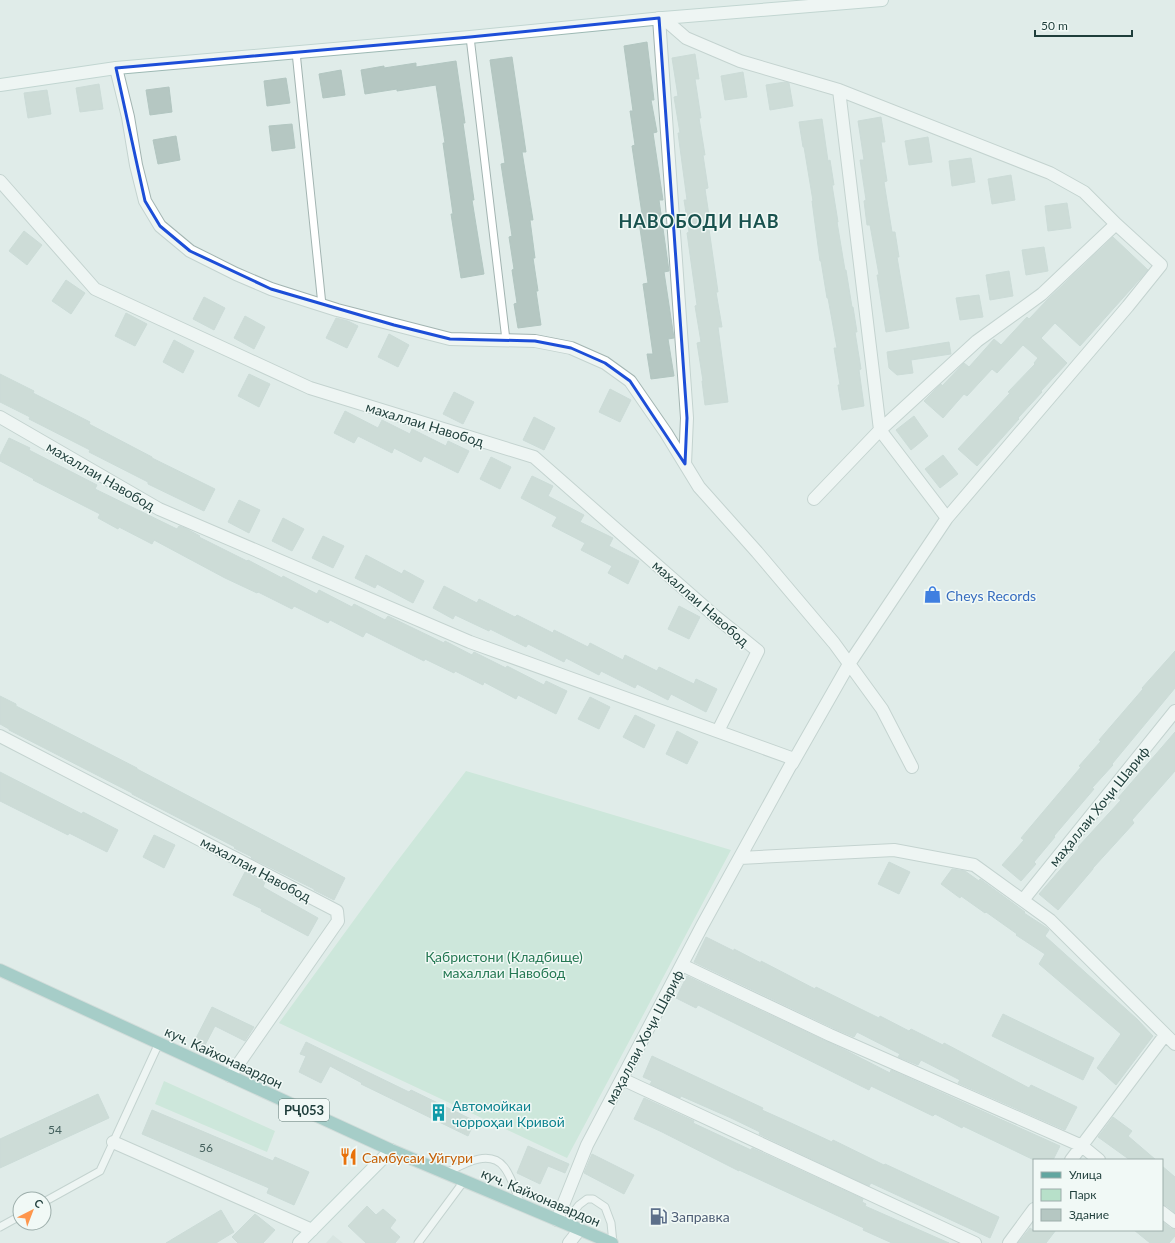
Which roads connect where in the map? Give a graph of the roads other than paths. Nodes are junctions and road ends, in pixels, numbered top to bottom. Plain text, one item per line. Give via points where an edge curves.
1 (882, 0) edge
2 (661, 18) junction
3 (470, 36) junction
4 (296, 52) junction
5 (116, 68) junction
6 (0, 85) edge
7 (839, 90) junction
8 (0, 181) edge
9 (1116, 224) junction
10 (322, 306) junction
11 (506, 340) junction
12 (0, 417) edge
13 (880, 430) junction
14 (685, 464) junction
15 (814, 499) dead end
16 (947, 518) junction
17 (849, 664) junction
18 (1175, 711) edge
19 (718, 731) junction
20 (0, 736) edge
21 (793, 762) junction
22 (912, 767) dead end
23 (740, 858) junction
24 (1023, 900) junction
25 (682, 965) junction
26 (0, 970) edge
27 (1165, 1035) junction
28 (159, 1043) junction
29 (1175, 1044) edge
30 (230, 1076) junction
31 (622, 1079) junction
32 (113, 1142) junction
33 (1082, 1146) junction
34 (391, 1150) junction
35 (1072, 1159) edge
36 (1098, 1159) edge
37 (446, 1173) junction
38 (464, 1181) junction
39 (52, 1198) edge
40 (521, 1205) junction
41 (1033, 1211) edge
42 (1163, 1213) edge
43 (12, 1220) edge
44 (561, 1222) junction
45 (1175, 1222) edge
46 (0, 1227) edge
47 (312, 1230) junction
48 (580, 1230) junction
49 (299, 1243) edge
50 (418, 1243) edge
51 (569, 1243) edge
52 (613, 1243) edge
53 (975, 1243) edge
54 (1009, 1243) edge

1 - 2 street
2 - 3 street
2 - 7 street via 686,38 740,61
2 - 14 street via 688,418
3 - 4 street
3 - 11 lane
4 - 5 street
4 - 10 lane
5 - 6 street
5 - 10 street via 145,201 160,226 190,251 236,274
7 - 9 street via 1050,173 1084,192
7 - 13 street
8 - 19 street, махаллаи Навобод via 95,289 310,388 534,457 758,652
9 - 13 street via 1042,294 977,341
9 - 16 street, маҳаллаи Хоҷи Шариф via 1161,265
10 - 11 street via 450,339
11 - 14 street via 535,341 571,348 605,363 630,380
12 - 19 street, махаллаи Навобод via 159,510 470,642
13 - 15 street
13 - 16 street
14 - 17 street via 699,487 757,552
16 - 17 street, маҳаллаи Хоҷи Шариф
17 - 21 street, маҳаллаи Хоҷи Шариф
17 - 22 street via 882,709
18 - 24 street, маҳаллаи Хоҷи Шариф
19 - 21 street, махаллаи Навобод
20 - 30 street, махаллаи Навобод via 337,911 338,921
21 - 23 street, маҳаллаи Хоҷи Шариф
23 - 24 street via 894,850 974,865
23 - 25 street, маҳаллаи Хоҷи Шариф
24 - 27 street via 1050,920
25 - 31 street, маҳаллаи Хоҷи Шариф
25 - 33 street via 830,1035
26 - 28 main road, куч. Кайхонавардон / РҶ053
27 - 29 street
27 - 33 street
28 - 30 main road, куч. Кайхонавардон / РҶ053
28 - 32 lane
30 - 34 main road, куч. Кайхонавардон / РҶ053
31 - 44 street, маҳаллаи Хоҷи Шариф via 587,1145
31 - 53 street
32 - 39 lane via 100,1171
32 - 47 street
33 - 35 street
33 - 36 street
34 - 37 main road, куч. Кайхонавардон / РҶ053
34 - 47 street
37 - 38 main road, куч. Кайхонавардон / РҶ053
37 - 40 lane via 471,1161 495,1160 505,1168
38 - 40 main road, куч. Кайхонавардон / РҶ053
38 - 50 lane
40 - 44 main road, куч. Кайхонавардон / РҶ053
41 - 54 street
42 - 45 street
43 - 46 lane
44 - 48 main road, куч. Кайхонавардон / РҶ053
44 - 52 lane via 587,1199 593,1199 605,1207 611,1223
47 - 49 street
48 - 51 street
48 - 52 main road, куч. Кайхонавардон / РҶ053

